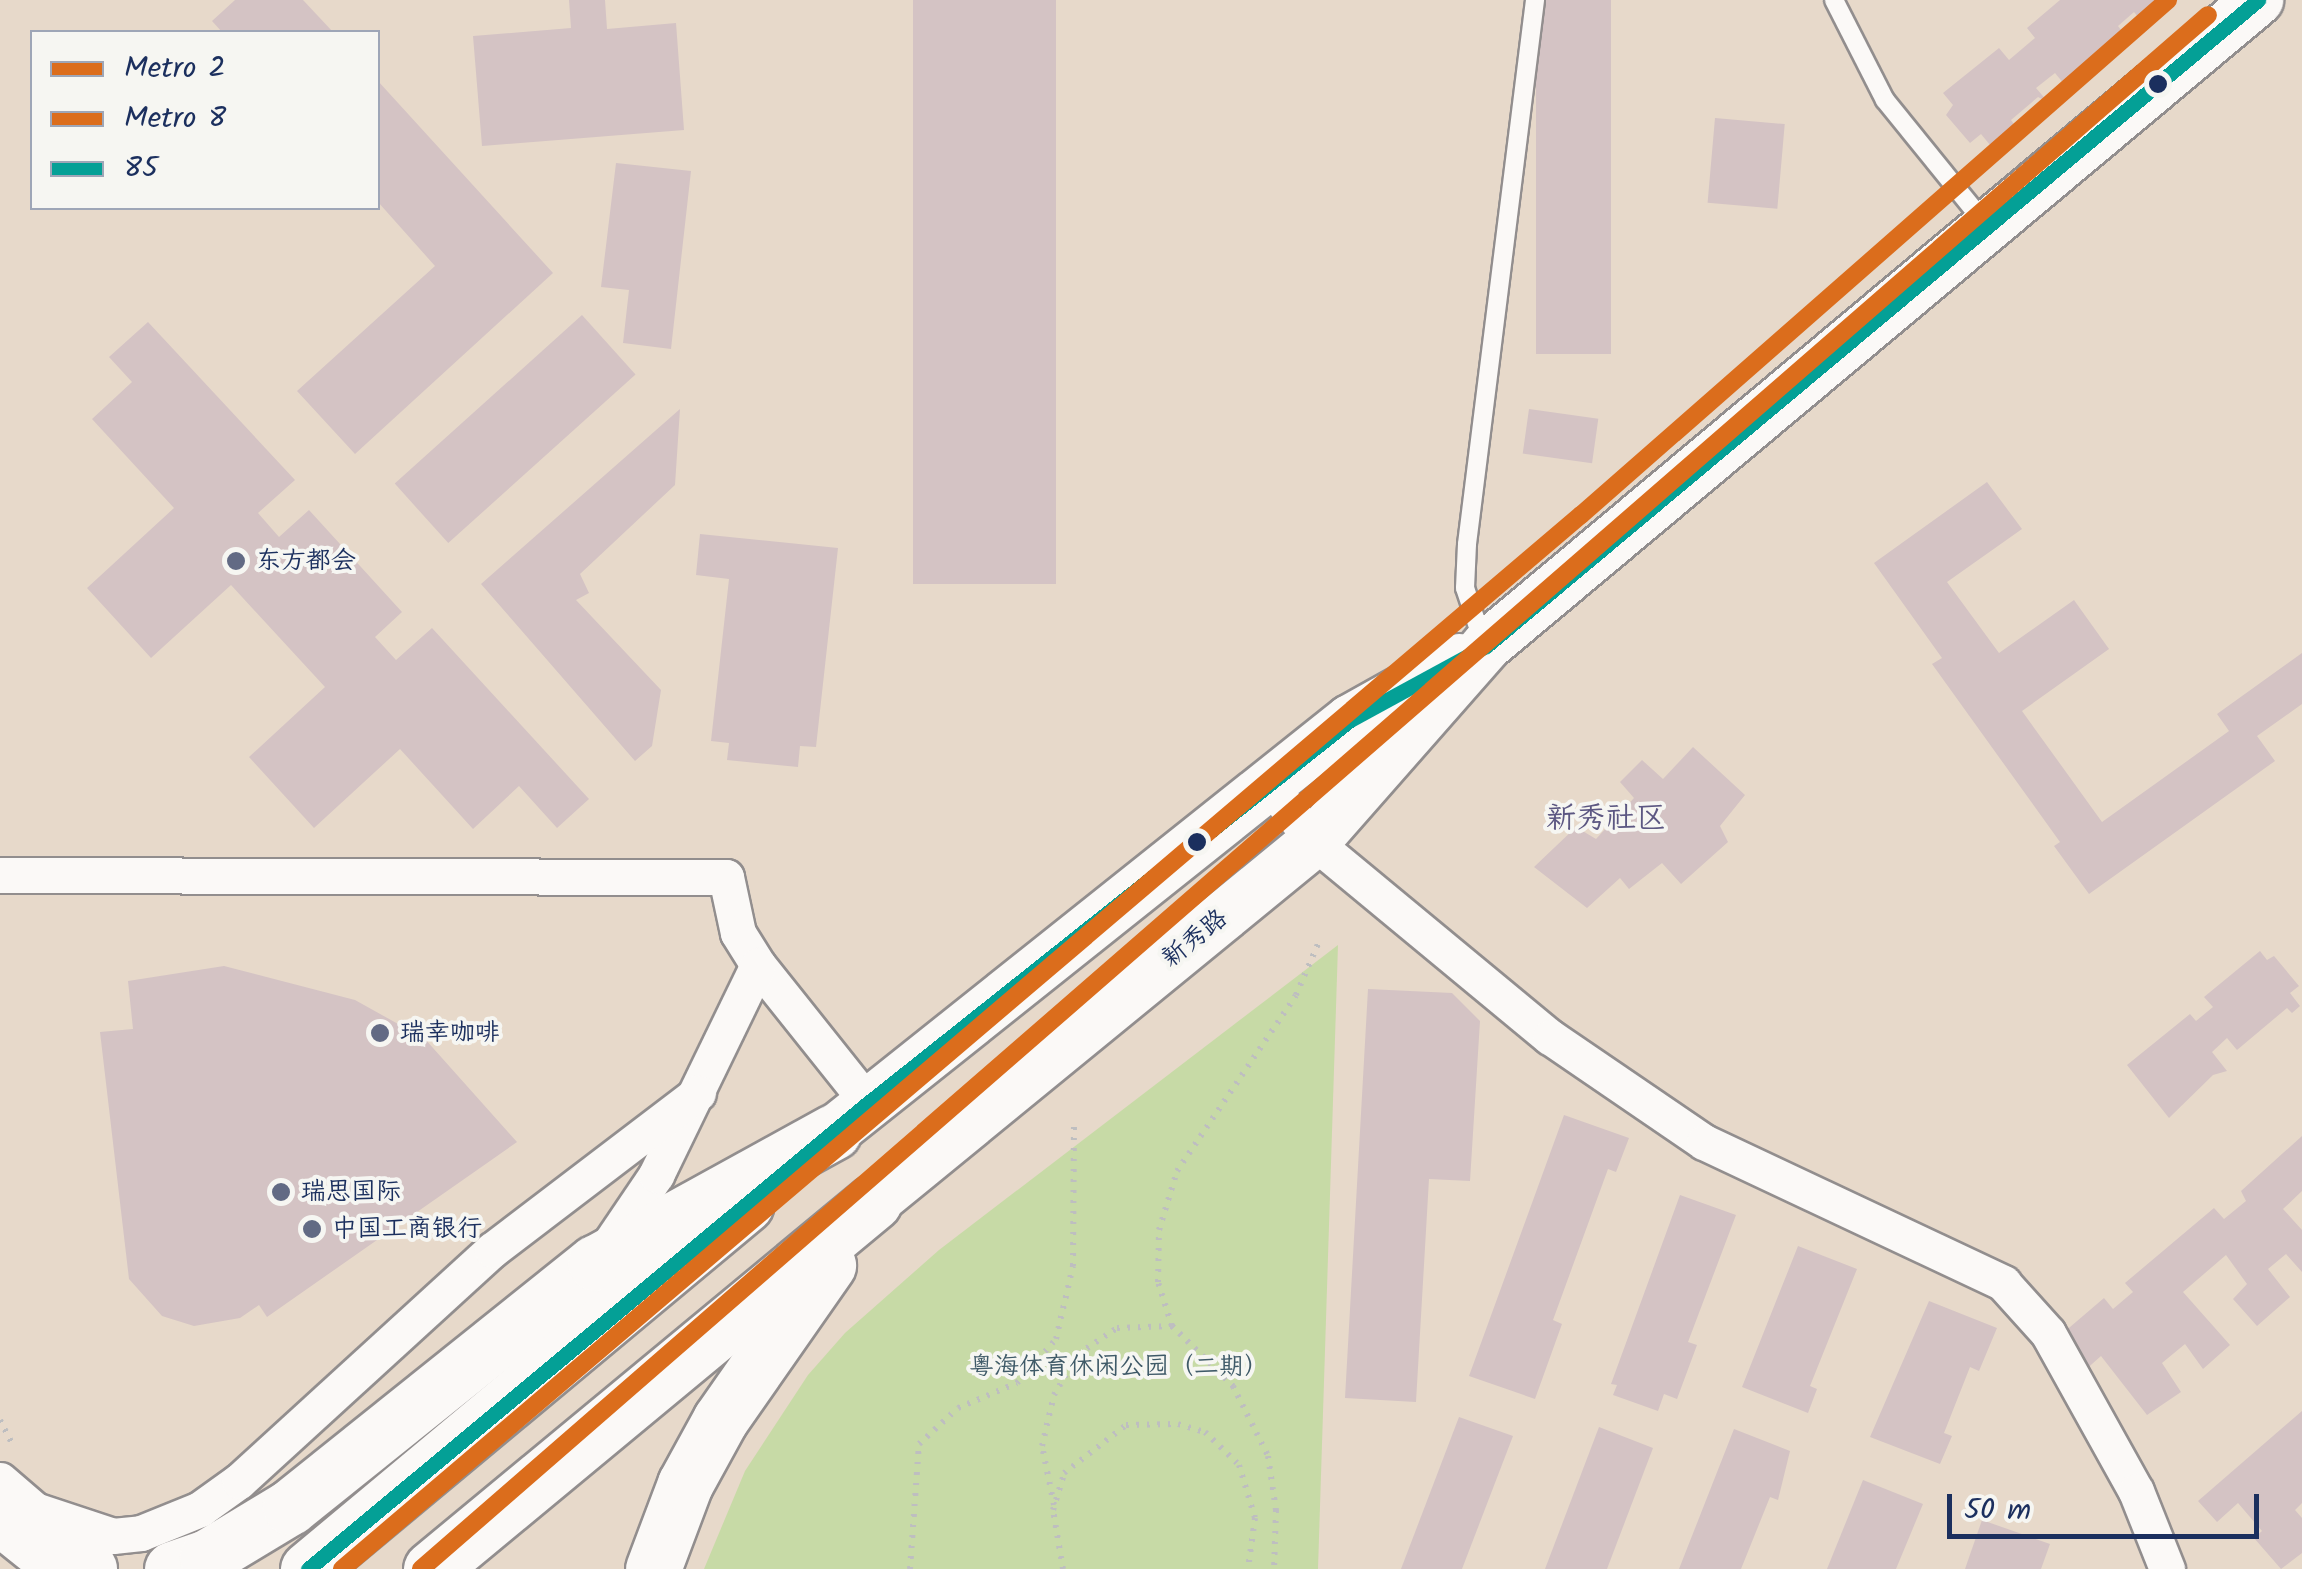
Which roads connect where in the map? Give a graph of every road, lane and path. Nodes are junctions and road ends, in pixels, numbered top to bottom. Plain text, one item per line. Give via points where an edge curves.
1 (1534, 0) edge
2 (1834, 0) edge
3 (2258, 0) edge
4 (1987, 226) junction
5 (1486, 646) junction
6 (1269, 784) junction
7 (1314, 842) junction
8 (0, 875) edge
9 (1318, 944) dead end
10 (758, 965) junction
11 (698, 1093) junction
12 (851, 1118) junction
13 (1074, 1126) dead end
14 (874, 1202) junction
15 (595, 1262) junction
16 (1172, 1326) junction
17 (0, 1480) edge
18 (1054, 1505) junction
19 (0, 1517) edge
20 (446, 1557) edge
21 (89, 1569) edge
22 (172, 1569) edge
23 (308, 1569) edge
24 (653, 1569) edge
25 (910, 1569) edge
26 (1064, 1569) edge
27 (1248, 1569) edge
28 (1274, 1569) edge
29 (2167, 1569) edge

1 - 5 lane via 1467,544 1465,588
2 - 4 lane via 1885,100
3 - 4 main road, 新秀路
4 - 5 main road, 新秀路
5 - 6 main road, 新秀路 via 1350,720
5 - 7 main road, 新秀路
6 - 7 street
6 - 12 main road, 新秀路
7 - 14 main road, 新秀路
7 - 29 street via 1550,1036 1704,1142 2003,1283 2048,1333 2136,1491
8 - 10 street via 726,878 738,934
9 - 16 path via 1296,995 1177,1171 1159,1230 1158,1282
10 - 11 street
10 - 12 street
11 - 15 street via 656,1175
11 - 17 street via 492,1250 200,1509 141,1533 114,1536 60,1522
12 - 15 main road
12 - 23 main road
13 - 25 path via 1073,1266 1056,1338 1017,1383 958,1408 920,1444
14 - 20 main road
14 - 24 main road via 737,1391 685,1484
15 - 22 main road via 290,1507 207,1557
16 - 18 path via 1117,1328 1078,1354 1054,1395 1042,1446
16 - 28 path via 1215,1362 1268,1456 1276,1510
18 - 26 path
18 - 27 path via 1064,1473 1126,1425 1178,1424 1205,1432 1239,1465 1255,1518
19 - 21 main road via 56,1561

